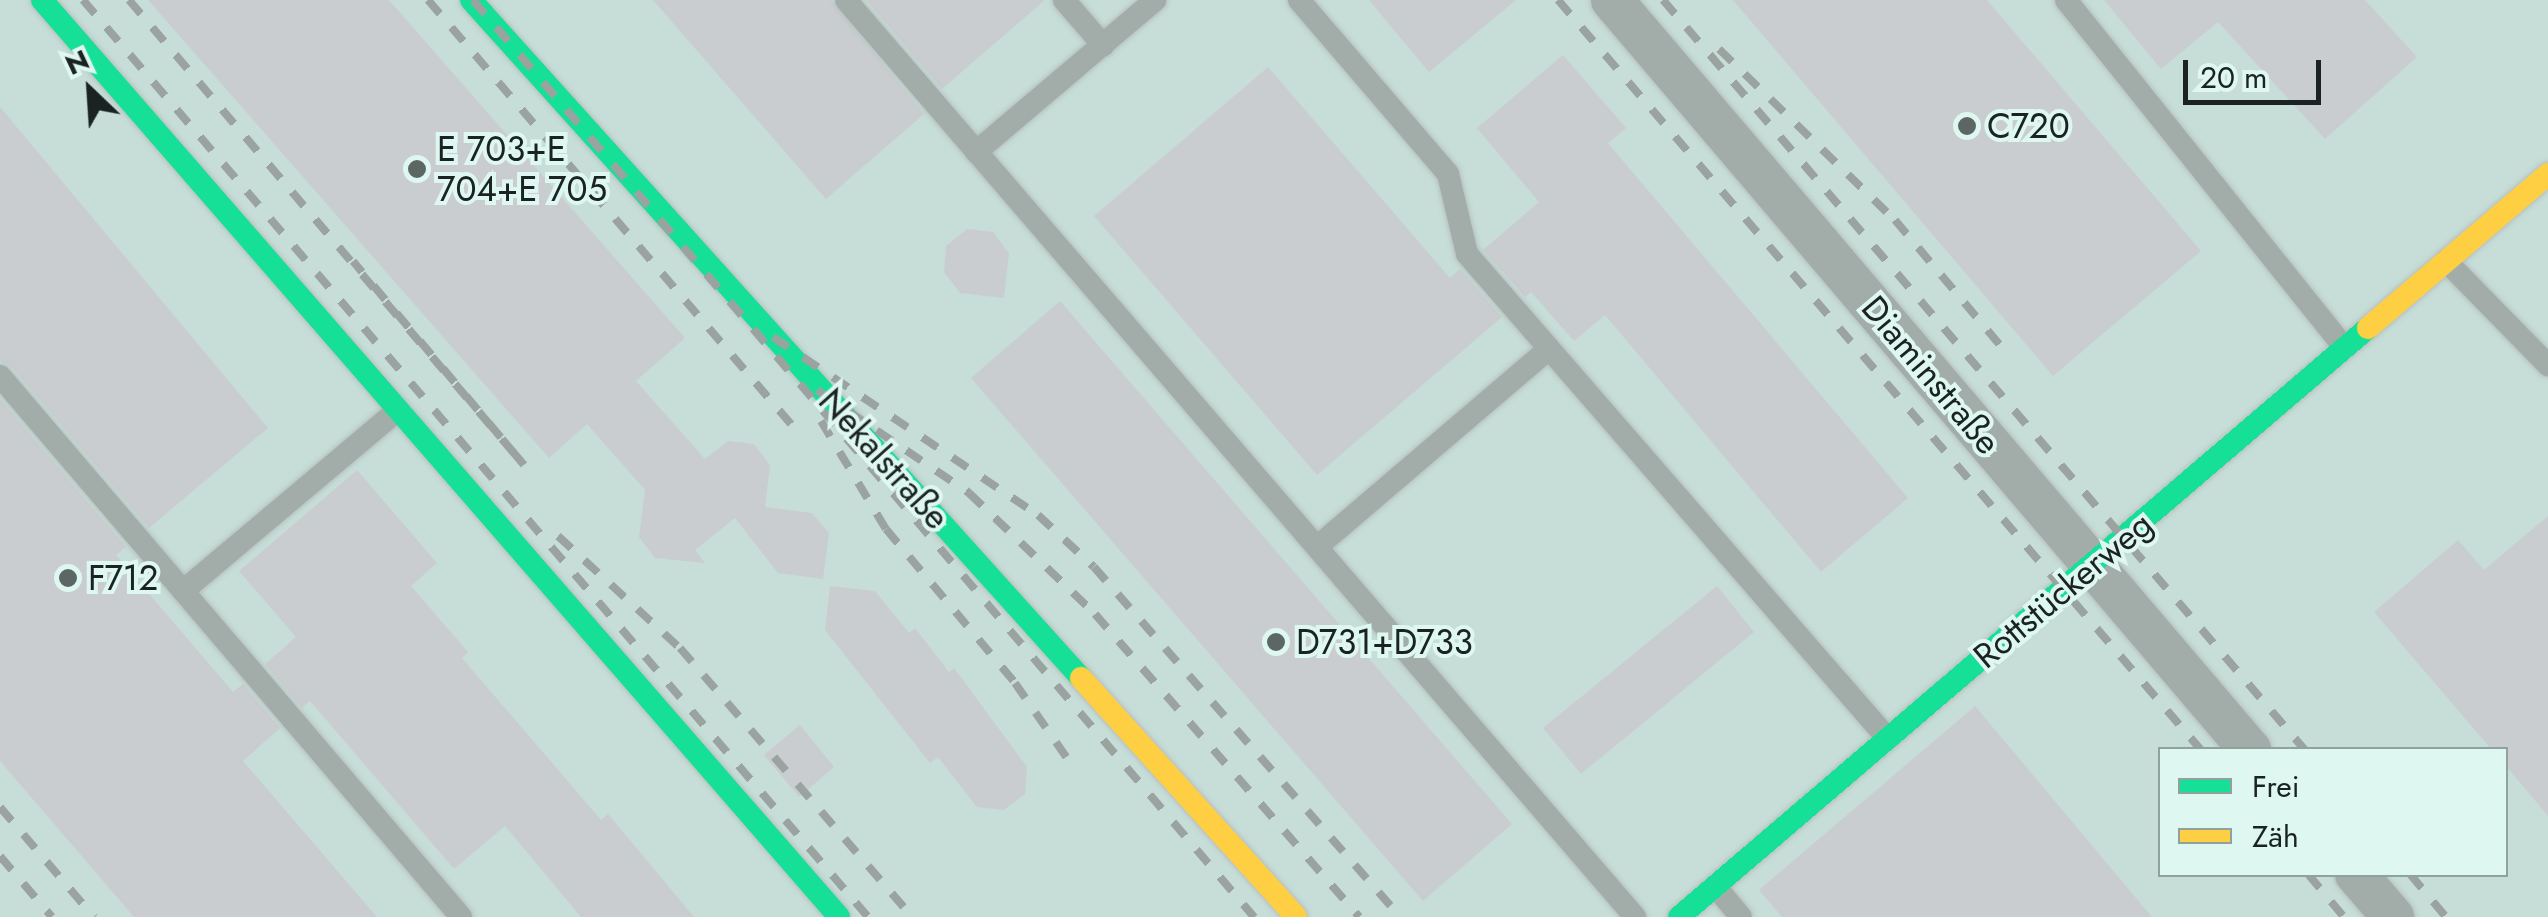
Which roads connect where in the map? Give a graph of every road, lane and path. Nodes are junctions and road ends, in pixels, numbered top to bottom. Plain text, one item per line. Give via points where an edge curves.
1 (42, 0) edge
2 (472, 0) edge
3 (846, 0) edge
4 (1064, 0) edge
5 (1155, 0) edge
6 (1299, 0) edge
7 (1612, 0) edge
8 (2066, 0) edge
9 (1103, 45) junction
10 (976, 152) junction
11 (2548, 174) edge
12 (2446, 261) junction
13 (2344, 347) junction
14 (1549, 348) junction
15 (2548, 365) edge
16 (0, 376) edge
17 (398, 410) junction
18 (1318, 546) junction
19 (2093, 566) junction
20 (182, 591) junction
21 (1888, 740) junction
22 (2247, 747) edge
23 (2359, 877) edge
24 (1716, 886) junction
25 (461, 917) edge
26 (839, 917) edge
27 (1296, 917) edge
28 (1635, 917) edge
29 (1679, 917) edge
30 (1741, 917) edge
31 (2392, 917) edge

1 - 17 street
2 - 27 street, Nekalstraße
3 - 10 lane
4 - 9 lane
5 - 9 lane
6 - 14 lane via 1448,174 1467,254
7 - 19 street, Diaminstraße
8 - 13 lane
9 - 10 lane
10 - 18 lane
11 - 12 street, Rottstückerweg
12 - 13 street, Rottstückerweg
12 - 15 lane
13 - 19 street, Rottstückerweg
14 - 18 lane
14 - 21 lane
16 - 20 lane
17 - 20 lane
17 - 26 street
18 - 28 lane
19 - 21 street, Rottstückerweg
19 - 22 street, Diaminstraße
20 - 25 lane
21 - 24 street, Rottstückerweg
23 - 31 street
24 - 29 street, Rottstückerweg
24 - 30 lane

